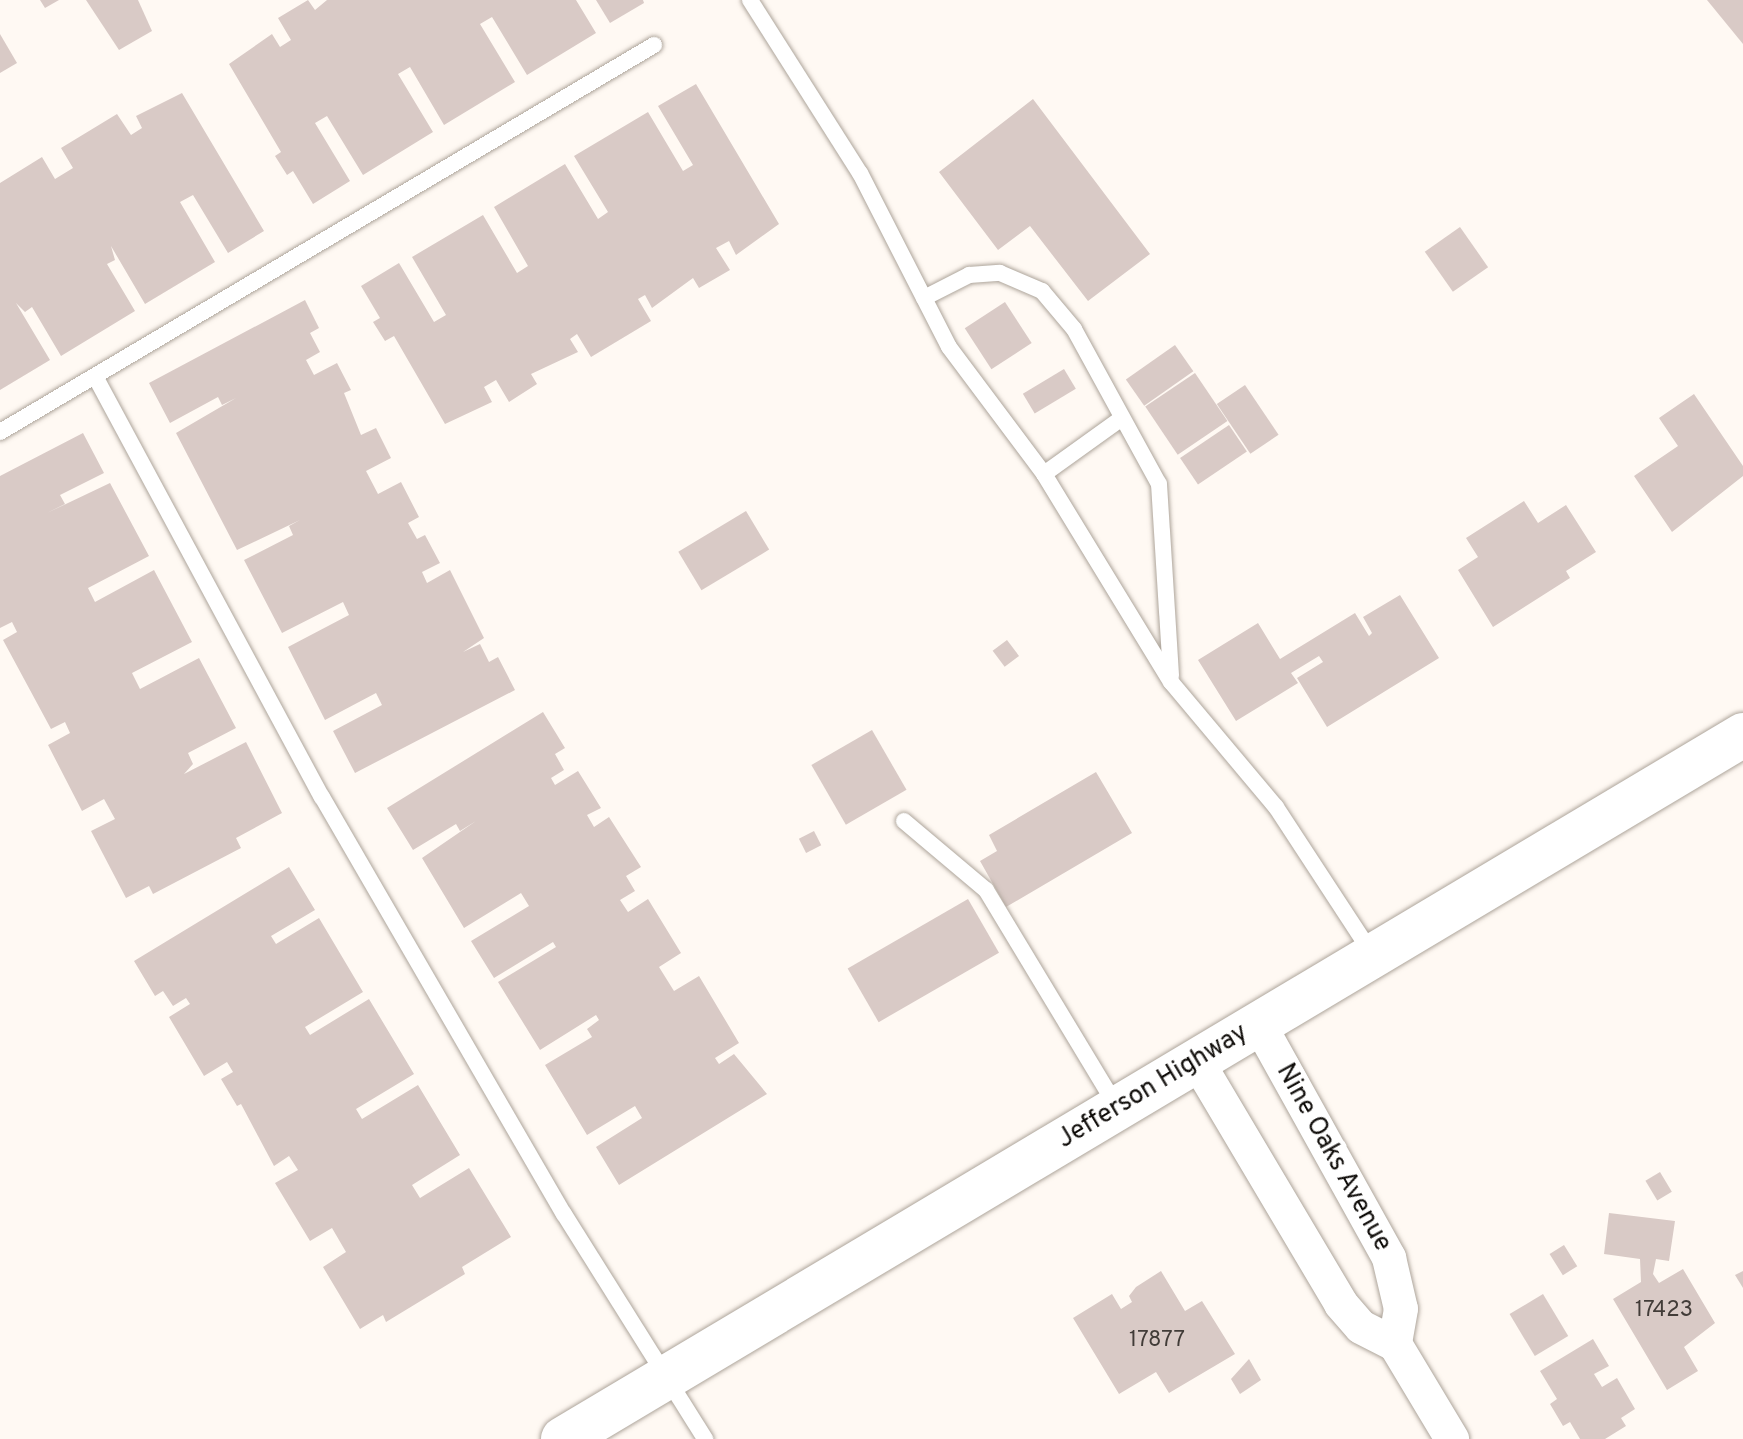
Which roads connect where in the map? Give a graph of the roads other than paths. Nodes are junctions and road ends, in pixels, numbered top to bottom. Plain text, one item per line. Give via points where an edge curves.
1 (750, 0) edge
2 (654, 45) dead end
3 (924, 298) junction
4 (96, 378) junction
5 (1122, 418) junction
6 (0, 432) edge
7 (1044, 474) junction
8 (1171, 682) junction
9 (1743, 735) edge
10 (904, 821) dead end
11 (1374, 956) junction
12 (1259, 1024) junction
13 (1197, 1061) junction
14 (1118, 1108) junction
15 (1395, 1344) junction
16 (670, 1378) junction
17 (563, 1439) edge
18 (705, 1439) edge
19 (1452, 1439) edge

1 - 3 lane via 860,173
2 - 4 lane
3 - 5 lane via 969,275 1000,273 1042,291 1074,329
3 - 7 lane via 949,347
4 - 6 lane
4 - 16 lane via 322,797 564,1214
5 - 7 lane
5 - 8 lane via 1159,484
7 - 8 lane
8 - 11 lane via 1276,807
9 - 11 main road, Jefferson Highway
10 - 14 lane via 986,890
11 - 12 main road, Jefferson Highway
12 - 13 main road, Jefferson Highway
12 - 15 street, Nine Oaks Avenue via 1389,1258 1401,1309
13 - 14 main road, Jefferson Highway
13 - 15 street via 1341,1304 1361,1327
14 - 16 main road, Jefferson Highway
15 - 19 street
16 - 17 main road, Jefferson Highway
16 - 18 lane

